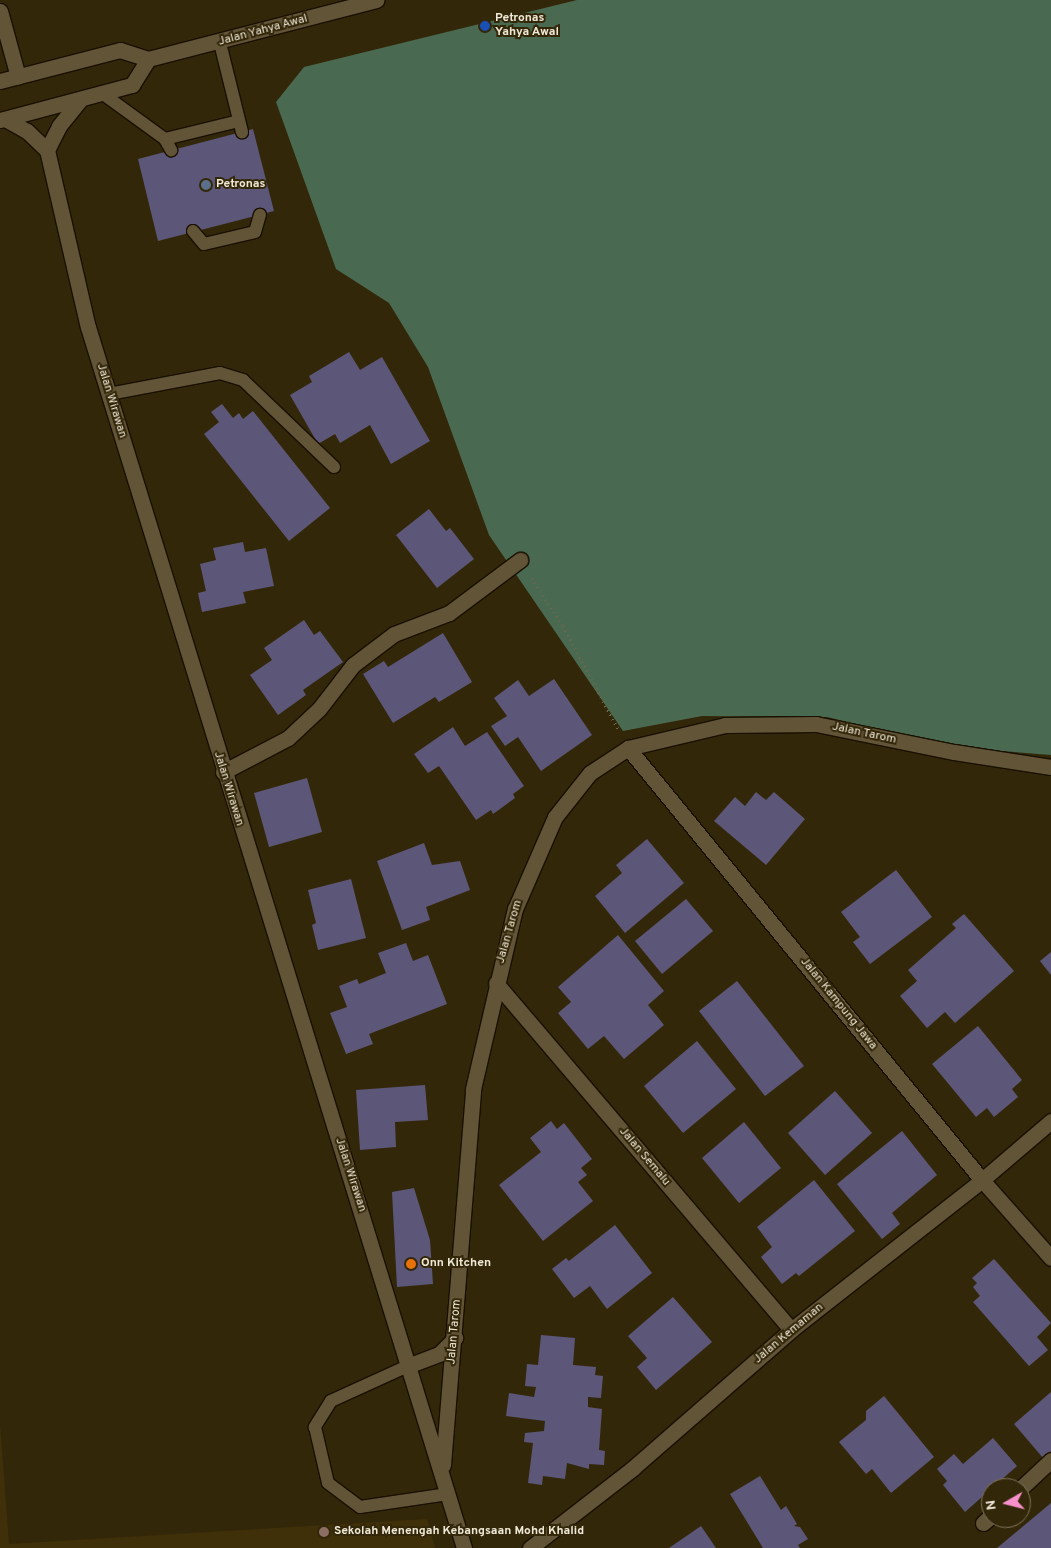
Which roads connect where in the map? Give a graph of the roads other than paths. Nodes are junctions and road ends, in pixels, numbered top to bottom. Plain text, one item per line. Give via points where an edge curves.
1 (376, 0) edge
2 (0, 11) edge
3 (220, 43) junction
4 (148, 59) junction
5 (18, 77) junction
6 (0, 81) edge
7 (103, 94) junction
8 (81, 99) junction
9 (2, 120) edge
10 (47, 150) junction
11 (260, 215) dead end
12 (193, 231) dead end
13 (109, 394) junction
14 (334, 467) dead end
15 (520, 560) road end
16 (628, 748) junction
17 (1051, 767) edge
18 (223, 772) junction
19 (496, 983) junction
20 (1051, 1121) edge
21 (982, 1180) junction
22 (1051, 1258) edge
23 (792, 1330) junction
24 (454, 1338) junction
25 (410, 1365) junction
26 (1051, 1460) edge
27 (442, 1474) junction
28 (1031, 1479) edge
29 (448, 1494) junction
30 (464, 1548) edge
31 (530, 1548) edge

1 - 3 street, Jalan Yahya Awal
2 - 5 street
3 - 4 street, Jalan Yahya Awal
3 - 7 lane via 240,127 168,144
4 - 5 street via 120,50
4 - 7 street via 132,85
5 - 6 street
7 - 8 street
8 - 9 street
8 - 10 street via 59,126
9 - 10 street via 27,130
10 - 13 street, Jalan Wirawan via 88,326
11 - 12 lane via 255,232 204,244
13 - 14 lane via 220,373 243,380
13 - 18 street, Jalan Wirawan
15 - 18 street via 449,613 394,634 353,665 319,708 288,738
16 - 17 street, Jalan Tarom via 725,724 816,724 954,752
16 - 19 street, Jalan Tarom via 590,773 555,817 515,909
16 - 21 street, Jalan Kampung Jawa
18 - 25 street, Jalan Wirawan
19 - 23 street, Jalan Semalu
19 - 24 street, Jalan Tarom via 473,1089
20 - 21 street, Jalan Kemaman
21 - 22 street, Jalan Kampung Jawa
21 - 23 street, Jalan Kemaman
23 - 31 street, Jalan Kemaman via 633,1468
24 - 25 street via 439,1354
24 - 27 street, Jalan Tarom
25 - 27 street, Jalan Wirawan
25 - 29 lane via 331,1402 315,1427 328,1483 360,1507
26 - 28 street
27 - 29 street, Jalan Tarom
29 - 30 street, Jalan Tarom

